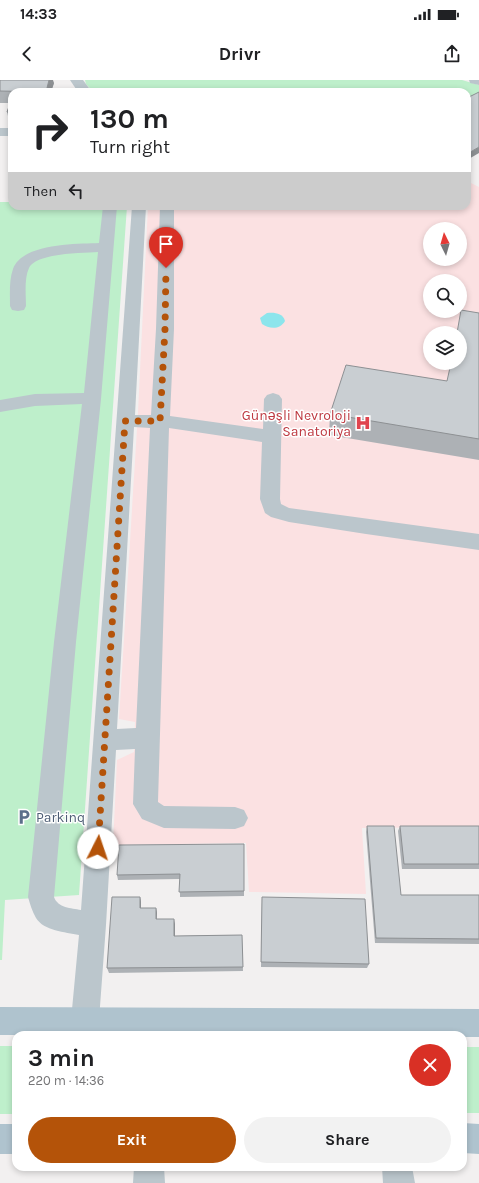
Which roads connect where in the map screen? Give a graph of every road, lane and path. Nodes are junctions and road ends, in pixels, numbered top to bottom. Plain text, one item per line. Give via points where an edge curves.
1 (476, 80) edge
2 (479, 81) edge
3 (110, 210) edge
4 (139, 210) edge
5 (167, 210) edge
6 (106, 248) junction
7 (18, 306) dead end
8 (92, 399) junction
9 (273, 399) dead end
10 (0, 406) edge
11 (125, 421) junction
12 (160, 421) junction
13 (271, 436) junction
14 (479, 542) edge
15 (148, 738) junction
16 (105, 740) junction
17 (235, 818) dead end
18 (93, 925) junction
19 (0, 1021) edge
20 (479, 1022) edge
21 (85, 1028) edge
22 (467, 1138) edge
23 (0, 1139) edge
24 (12, 1139) edge
25 (479, 1139) edge
26 (149, 1171) edge
27 (398, 1171) edge
28 (148, 1183) edge
29 (399, 1183) edge

1 - 2 street
3 - 6 street
4 - 11 street
5 - 12 street
6 - 7 street via 66,250 36,255 26,261 21,266
6 - 8 street
8 - 10 street via 31,399
8 - 18 street via 65,642 41,897 46,910 57,918
9 - 13 street
11 - 12 street
11 - 16 street
12 - 13 street
12 - 15 street
13 - 14 street via 270,499 272,508 278,512
15 - 16 street
15 - 17 street via 145,804 149,811 156,816 164,817
16 - 18 street
18 - 21 street
19 - 21 main road
20 - 21 main road
22 - 25 main road
23 - 24 main road
26 - 28 street
27 - 29 street

